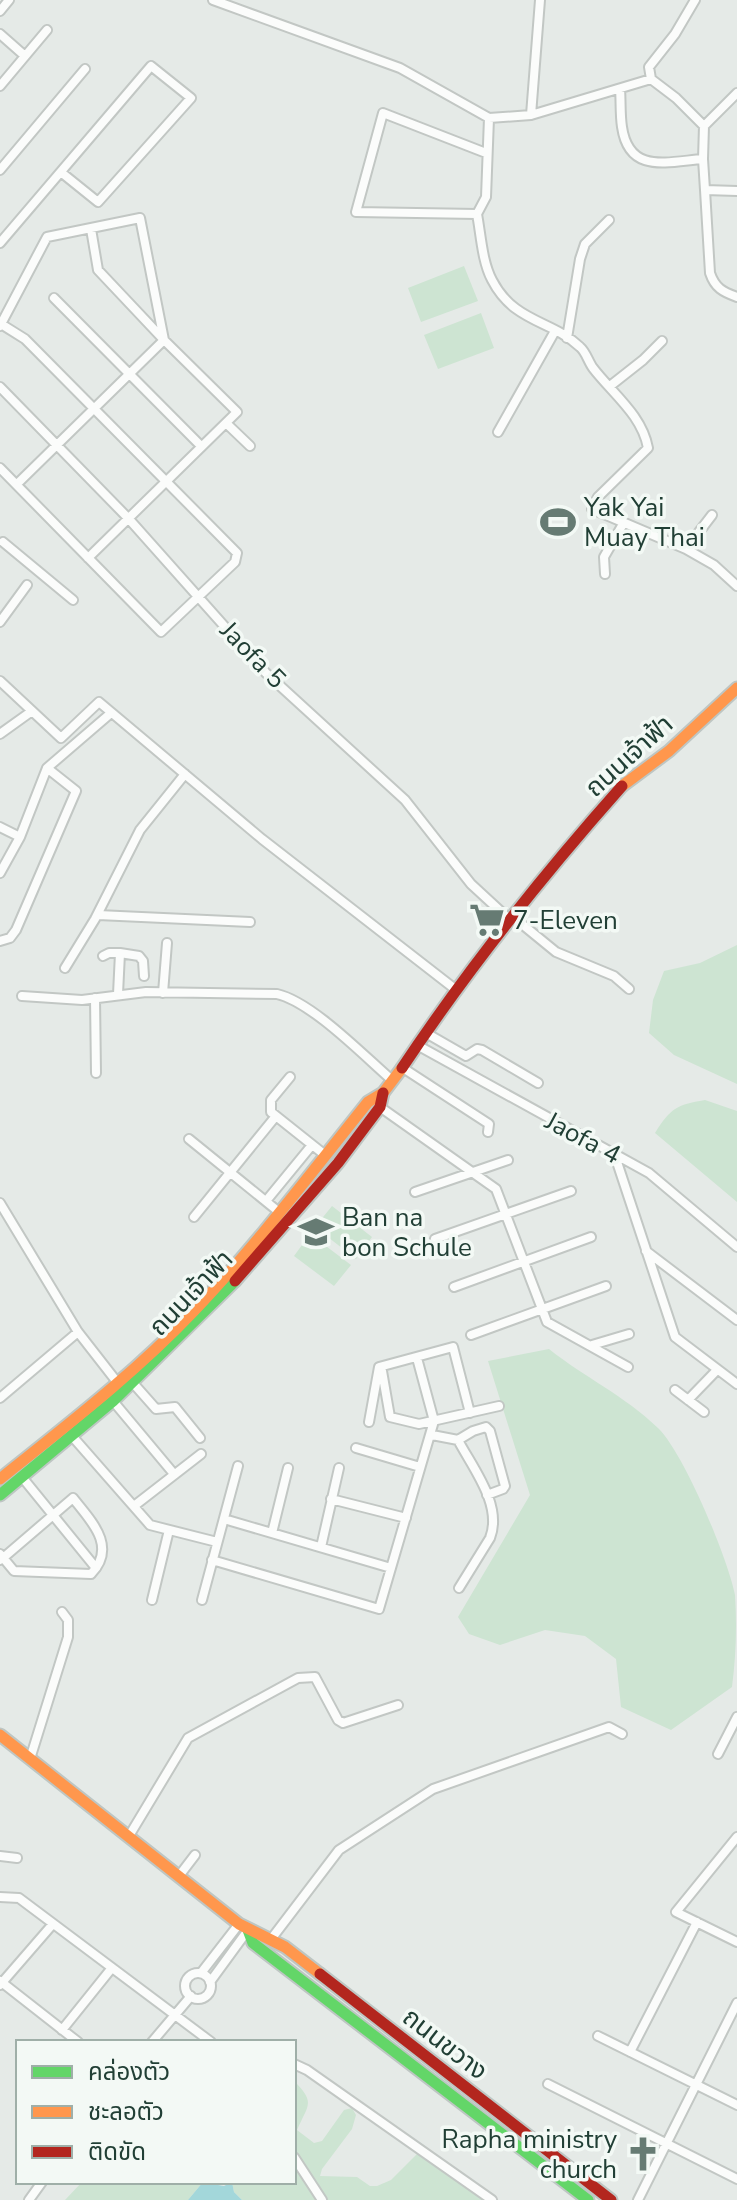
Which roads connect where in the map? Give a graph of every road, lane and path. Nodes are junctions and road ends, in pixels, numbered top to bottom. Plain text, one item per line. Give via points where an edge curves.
1 (9, 0) edge
2 (213, 0) edge
3 (540, 0) edge
4 (695, 0) edge
5 (0, 11) edge
6 (47, 30) dead end
7 (0, 34) edge
8 (25, 56) junction
9 (85, 69) dead end
10 (651, 79) junction
11 (0, 86) edge
12 (620, 89) junction
13 (737, 93) edge
14 (531, 115) junction
15 (489, 118) junction
16 (704, 126) junction
17 (486, 153) junction
18 (703, 159) junction
19 (0, 170) edge
20 (62, 173) junction
21 (705, 190) junction
22 (737, 191) edge
23 (477, 214) junction
24 (609, 220) dead end
25 (91, 229) junction
26 (0, 243) edge
27 (737, 297) edge
28 (54, 298) dead end
29 (0, 325) edge
30 (555, 331) junction
31 (567, 338) junction
32 (164, 340) junction
33 (662, 341) dead end
34 (128, 373) junction
35 (610, 386) junction
36 (0, 387) edge
37 (93, 408) junction
38 (226, 423) junction
39 (498, 432) dead end
40 (57, 444) junction
41 (201, 446) junction
42 (250, 446) dead end
43 (0, 468) edge
44 (166, 481) junction
45 (17, 484) junction
46 (712, 515) dead end
47 (128, 518) junction
48 (623, 524) junction
49 (1, 543) edge
50 (686, 549) junction
51 (88, 558) junction
52 (605, 574) dead end
53 (27, 585) dead end
54 (737, 586) edge
55 (197, 596) junction
56 (73, 600) dead end
57 (0, 622) edge
58 (0, 681) edge
59 (737, 688) edge
60 (32, 711) junction
61 (111, 713) junction
62 (0, 734) edge
63 (47, 768) junction
64 (185, 774) junction
65 (0, 827) edge
66 (20, 837) junction
67 (0, 873) edge
68 (98, 915) junction
69 (511, 918) junction
70 (250, 922) dead end
71 (0, 941) edge
72 (167, 943) dead end
73 (120, 953) junction
74 (103, 956) dead end
75 (65, 968) dead end
76 (144, 976) dead end
77 (455, 989) junction
78 (629, 989) dead end
79 (163, 993) junction
80 (118, 994) junction
81 (22, 996) dead end
82 (95, 998) junction
83 (426, 1033) junction
84 (417, 1045) junction
85 (403, 1068) junction
86 (96, 1073) dead end
87 (290, 1077) dead end
88 (393, 1081) junction
89 (538, 1083) dead end
90 (383, 1093) junction
91 (380, 1107) junction
92 (276, 1116) junction
93 (488, 1132) dead end
94 (189, 1139) dead end
95 (312, 1145) junction
96 (325, 1155) junction
97 (615, 1156) junction
98 (508, 1160) dead end
99 (230, 1172) junction
100 (472, 1172) junction
101 (571, 1191) dead end
102 (415, 1192) dead end
103 (266, 1201) junction
104 (0, 1203) edge
105 (279, 1212) junction
106 (505, 1214) junction
107 (194, 1217) dead end
108 (591, 1237) dead end
109 (435, 1239) dead end
110 (737, 1247) edge
111 (646, 1251) junction
112 (523, 1262) junction
113 (606, 1286) dead end
114 (454, 1287) dead end
115 (542, 1309) junction
116 (737, 1320) edge
117 (78, 1332) junction
118 (629, 1334) dead end
119 (471, 1335) dead end
120 (592, 1345) junction
121 (417, 1358) junction
122 (382, 1367) junction
123 (628, 1367) dead end
124 (717, 1370) junction
125 (117, 1382) junction
126 (133, 1383) junction
127 (737, 1384) edge
128 (675, 1390) dead end
129 (0, 1398) edge
130 (688, 1400) junction
131 (113, 1401) junction
132 (499, 1406) dead end
133 (704, 1412) dead end
134 (470, 1413) junction
135 (434, 1421) junction
136 (369, 1422) dead end
137 (432, 1435) junction
138 (72, 1436) junction
139 (200, 1438) dead end
140 (458, 1440) junction
141 (356, 1448) dead end
142 (201, 1454) dead end
143 (238, 1466) dead end
144 (420, 1467) junction
145 (288, 1468) dead end
146 (339, 1468) dead end
147 (174, 1474) junction
148 (22, 1477) junction
149 (0, 1479) edge
150 (0, 1495) edge
151 (487, 1495) junction
152 (331, 1499) junction
153 (134, 1506) junction
154 (52, 1515) junction
155 (406, 1518) junction
156 (224, 1519) junction
157 (169, 1530) junction
158 (272, 1533) junction
159 (217, 1542) junction
160 (321, 1547) junction
161 (1, 1557) edge
162 (212, 1560) junction
163 (96, 1568) junction
164 (391, 1568) junction
165 (459, 1588) dead end
166 (152, 1600) dead end
167 (202, 1600) dead end
168 (62, 1612) dead end
169 (398, 1705) dead end
170 (737, 1717) edge
171 (622, 1734) dead end
172 (0, 1735) edge
173 (718, 1754) dead end
174 (30, 1759) junction
175 (129, 1836) junction
176 (737, 1837) edge
177 (195, 1855) dead end
178 (0, 1856) edge
179 (17, 1858) dead end
180 (179, 1876) junction
181 (0, 1897) edge
182 (697, 1922) junction
183 (52, 1925) junction
184 (244, 1927) junction
185 (272, 1938) junction
186 (737, 1942) edge
187 (111, 1969) junction
188 (201, 1973) junction
189 (210, 1982) junction
190 (1, 1983) edge
191 (191, 1996) junction
192 (737, 2003) edge
193 (175, 2017) junction
194 (62, 2030) junction
195 (392, 2032) junction
196 (598, 2036) dead end
197 (75, 2040) edge
198 (154, 2040) edge
199 (208, 2040) edge
200 (383, 2043) junction
201 (630, 2052) junction
202 (296, 2065) edge
203 (548, 2084) dead end
204 (696, 2084) junction
205 (737, 2105) edge
206 (526, 2134) junction
207 (666, 2143) junction
208 (515, 2144) junction
209 (296, 2160) edge
210 (737, 2179) edge
211 (322, 2200) edge
212 (492, 2200) edge
213 (588, 2200) edge
214 (611, 2200) edge
215 (638, 2200) edge

1 - 5 street
2 - 15 street via 400,68
3 - 14 street
4 - 10 street via 649,67
6 - 8 street
7 - 8 street
8 - 11 street
9 - 19 street
10 - 12 street
10 - 16 street
12 - 14 street
12 - 18 street via 621,123 630,153 655,163
13 - 16 street
14 - 15 street
15 - 17 street
16 - 18 street
17 - 23 street via 486,197
17 - 23 street via 383,113 356,212
18 - 21 street
20 - 20 street via 151,66 191,98 98,202
20 - 26 street
21 - 22 street
21 - 27 street via 713,284
23 - 30 street via 492,281 518,313
24 - 31 street via 583,251
25 - 29 street via 47,237
25 - 32 street via 98,270
25 - 32 street via 140,218
28 - 34 street
29 - 37 street via 25,339
30 - 31 street
30 - 39 street
31 - 35 street
32 - 34 street
32 - 38 street via 237,412
33 - 35 street
34 - 37 street
34 - 41 street
35 - 48 street via 645,431 648,448 592,509
36 - 40 street, Jaofa 5
37 - 40 street
37 - 44 street
38 - 41 street
38 - 42 street
40 - 45 street
40 - 47 street, Jaofa 5
41 - 44 street
43 - 45 street
44 - 47 street
44 - 55 street via 237,553 235,562
45 - 51 street
46 - 50 street
47 - 51 street
47 - 55 street, Jaofa 5
48 - 50 street
48 - 52 street via 604,557
49 - 56 street
50 - 54 street
51 - 55 street via 161,632
53 - 57 street
55 - 69 street, Jaofa 5 via 266,673 405,800 471,884
58 - 60 street
59 - 69 main road, ถนนเจ้าฟ้า via 669,751 625,783
60 - 61 street via 61,738 99,702
60 - 62 street
61 - 63 street
61 - 64 street
63 - 66 street
63 - 71 street via 76,791 16,930
64 - 68 street via 140,830
64 - 77 street
65 - 66 street
66 - 67 street
68 - 70 street
68 - 75 street
69 - 77 main road, ถนนเจ้าฟ้า
69 - 78 street, Jaofa 5 via 556,952 614,976
72 - 79 street
73 - 74 street
73 - 76 street via 139,956
73 - 80 street
77 - 83 main road, ถนนเจ้าฟ้า
79 - 80 street
79 - 88 street via 288,997
80 - 82 street
81 - 82 street
82 - 86 street
83 - 84 main road, ถนนเจ้าฟ้า
83 - 89 street via 459,1055 482,1050
84 - 85 main road, ถนนเจ้าฟ้า
84 - 97 street, Jaofa 4
85 - 88 main road, ถนนเจ้าฟ้า
85 - 93 street via 489,1124
87 - 92 street via 271,1100
88 - 90 main road, ถนนเจ้าฟ้า
90 - 91 main road, ถนนเจ้าฟ้า
90 - 96 main road, ถนนเจ้าฟ้า via 368,1102
91 - 100 street
91 - 126 main road, ถนนเจ้าฟ้า via 217,1301
92 - 95 street
92 - 99 street
94 - 99 street
95 - 96 street
95 - 103 street
96 - 105 main road, ถนนเจ้าฟ้า
97 - 110 street, Jaofa 4 via 649,1173
97 - 111 street
98 - 100 street
99 - 103 street
99 - 107 street
100 - 102 street
100 - 106 street via 496,1189
101 - 106 street
103 - 105 street
104 - 117 street
105 - 125 main road, ถนนเจ้าฟ้า via 193,1312
106 - 109 street
106 - 112 street
108 - 112 street
111 - 116 street
111 - 124 street via 675,1337
112 - 114 street
112 - 115 street
113 - 115 street
115 - 119 street
115 - 120 street via 547,1322
117 - 125 street
117 - 129 street
118 - 120 street
120 - 123 street
121 - 122 street
121 - 134 street via 453,1347
121 - 135 street
122 - 135 street via 390,1417 419,1424
122 - 136 street
124 - 127 street
124 - 130 street
125 - 149 main road, ถนนเจ้าฟ้า
126 - 131 main road, ถนนเจ้าฟ้า
126 - 139 street via 156,1409 175,1407
128 - 130 street
130 - 133 street
131 - 138 main road, ถนนเจ้าฟ้า
131 - 147 street
132 - 134 street
134 - 135 street
135 - 137 street
137 - 140 street
137 - 144 street
138 - 148 main road, ถนนเจ้าฟ้า
138 - 153 street
140 - 151 street
140 - 151 street via 486,1427 490,1431 505,1486
141 - 144 street
142 - 147 street
143 - 156 street
144 - 155 street
145 - 158 street
146 - 152 street
147 - 153 street
148 - 150 main road, ถนนเจ้าฟ้า
148 - 154 street
151 - 165 street via 493,1531
152 - 155 street
152 - 160 street
153 - 157 street via 150,1525
154 - 161 street
154 - 163 street
154 - 163 street via 73,1498 99,1531 102,1550
155 - 164 street
156 - 158 street
156 - 159 street
157 - 159 street
157 - 166 street
158 - 160 street
159 - 162 street
160 - 164 street
161 - 163 street via 14,1571 79,1575
162 - 164 street via 379,1609
162 - 167 street
168 - 174 street via 68,1637
169 - 175 street via 343,1723 315,1677 298,1678 188,1738
170 - 173 street
171 - 185 street via 609,1727 433,1789 339,1850
172 - 174 main road, ถนนขวาง
174 - 175 main road, ถนนขวาง
175 - 180 main road, ถนนขวาง
176 - 182 street via 676,1912
177 - 180 street
178 - 179 street
180 - 184 main road, ถนนขวาง
181 - 183 street via 19,1898
182 - 186 street
182 - 201 street
183 - 187 street
183 - 190 street
184 - 185 main road, ถนนขวาง
184 - 188 street
184 - 189 street
184 - 200 main road, ถนนขวาง via 253,1943
185 - 195 main road, ถนนขวาง
187 - 193 street
187 - 194 street
188 - 189 street
188 - 191 street via 187,1979
189 - 191 street via 207,1994
190 - 194 street
191 - 193 street
192 - 204 street
193 - 198 street
193 - 199 street
194 - 197 street
195 - 200 main road
195 - 206 main road, ถนนขวาง
196 - 201 street
200 - 208 main road, ถนนขวาง
201 - 204 street
202 - 212 street
203 - 207 street
204 - 205 street
204 - 207 street
206 - 208 main road
206 - 214 main road, ถนนขวาง
207 - 210 street
207 - 215 street
208 - 213 main road, ถนนขวาง
209 - 211 street

